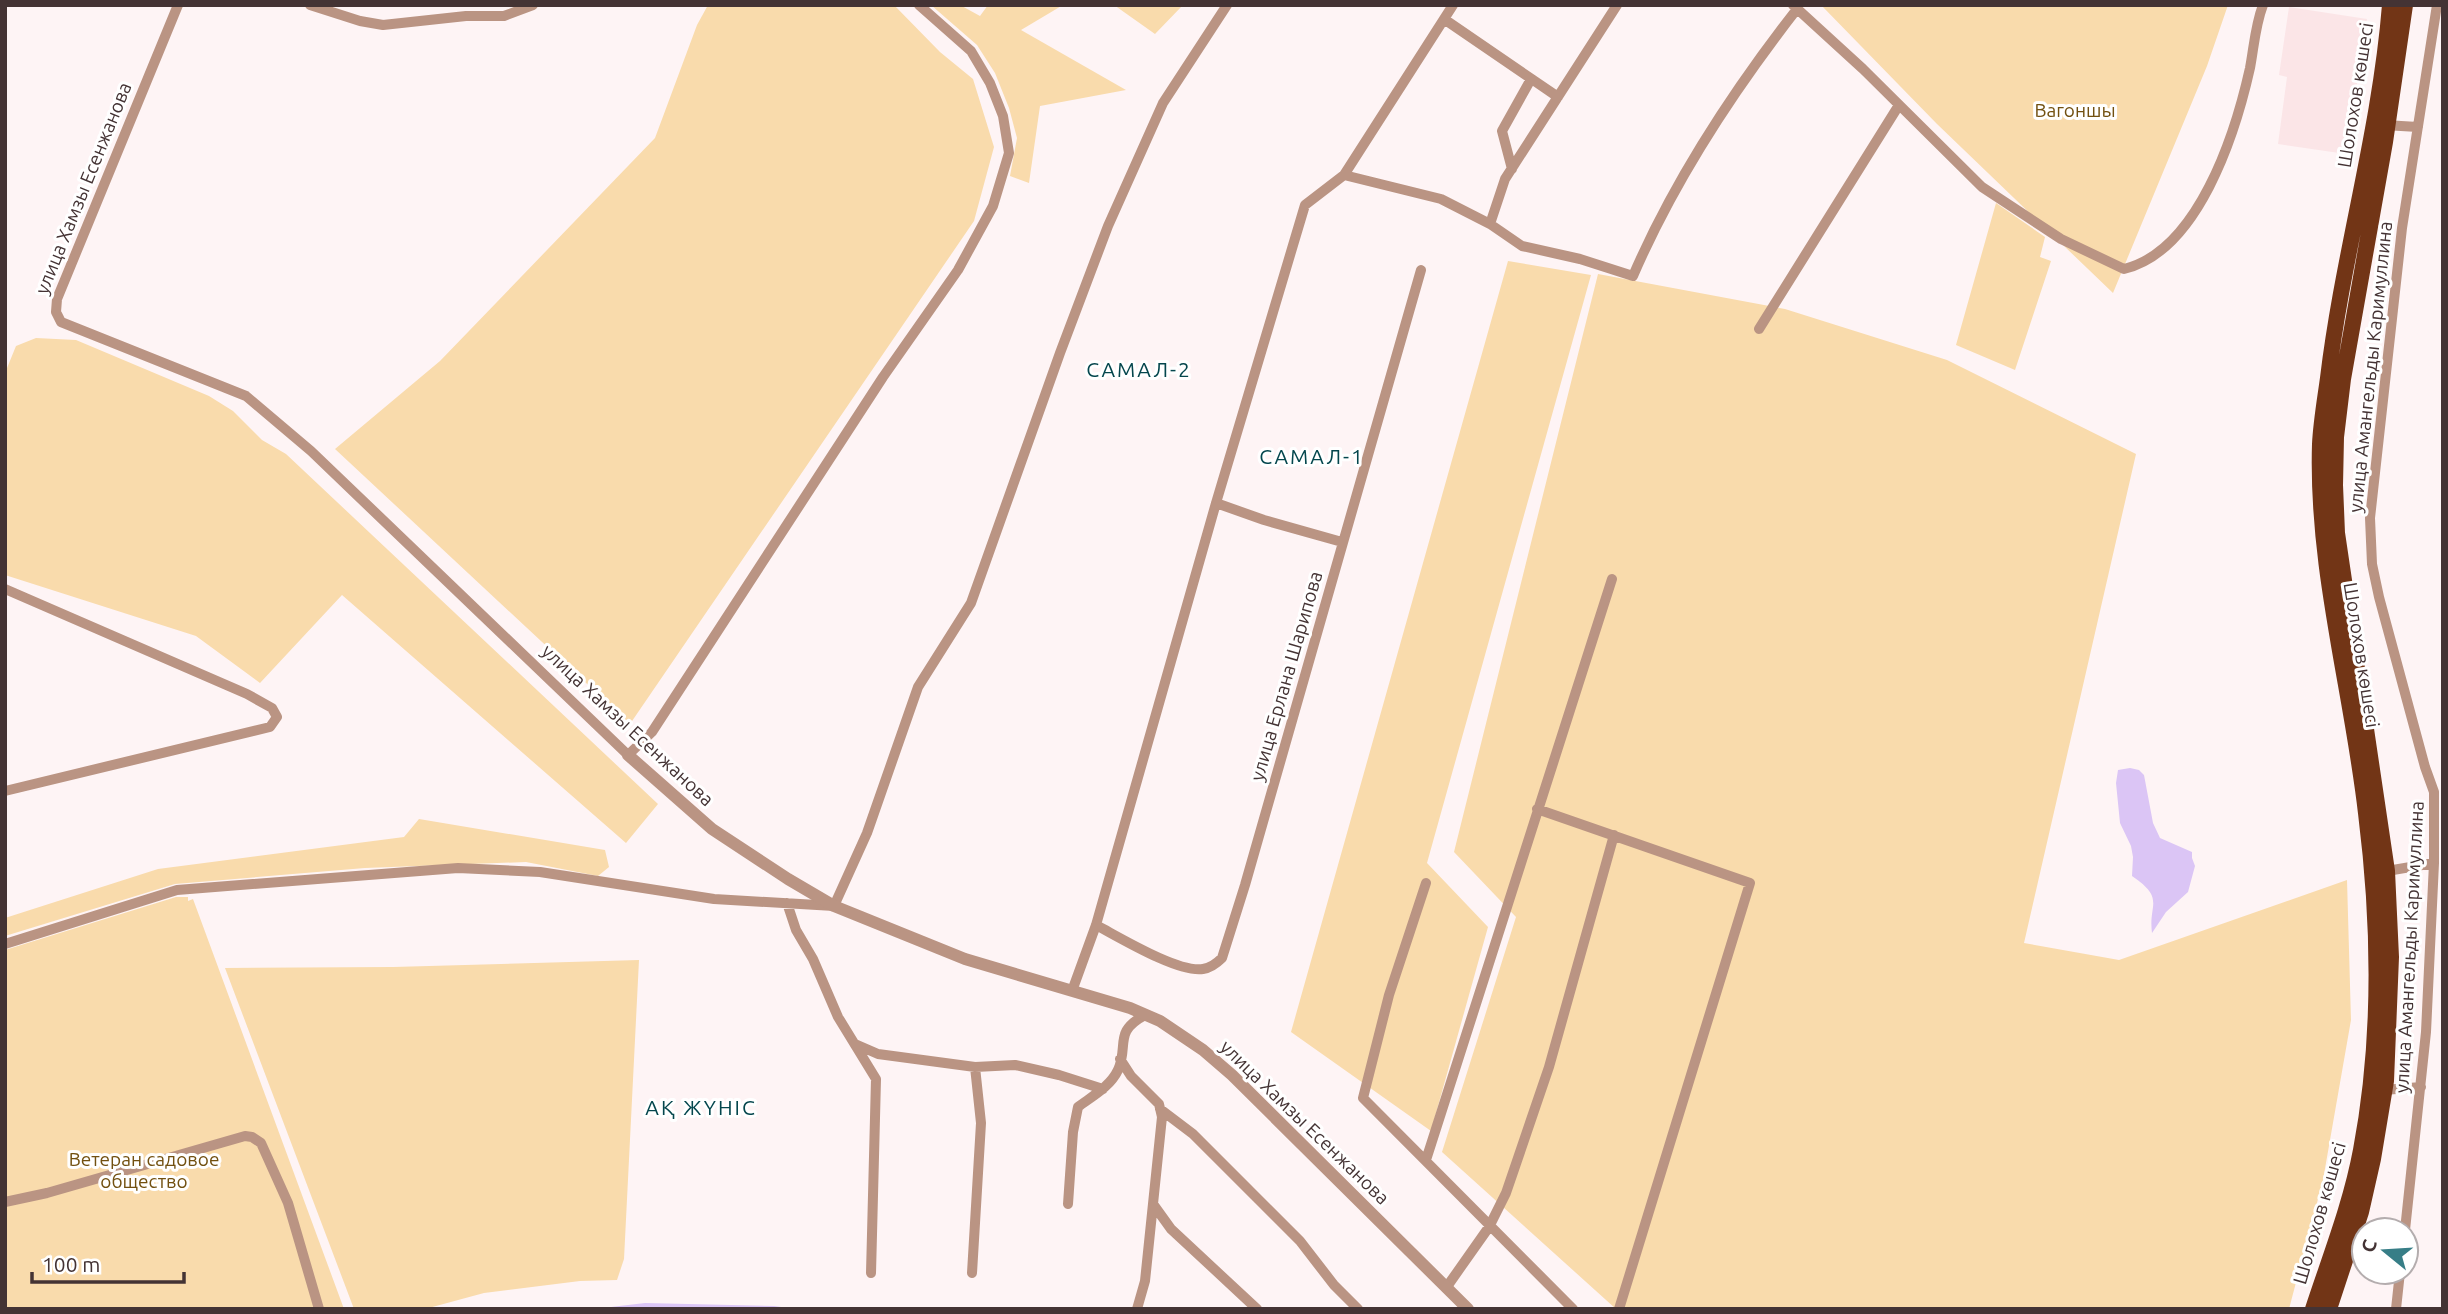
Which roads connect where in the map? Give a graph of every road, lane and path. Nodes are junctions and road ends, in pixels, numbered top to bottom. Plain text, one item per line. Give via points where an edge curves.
1 (178, 5) edge
2 (310, 5) edge
3 (533, 5) edge
4 (919, 5) edge
5 (1227, 5) edge
6 (1453, 5) edge
7 (1617, 5) edge
8 (2263, 5) edge
9 (2390, 5) edge
10 (2405, 5) edge
11 (2437, 5) edge
12 (1795, 7) edge
13 (1444, 19) junction
14 (1531, 79) junction
15 (1559, 97) junction
16 (1899, 105) junction
17 (2380, 125) junction
18 (2418, 127) junction
19 (1512, 169) junction
20 (1345, 175) junction
21 (1490, 224) junction
22 (1421, 270) dead end
23 (1759, 329) dead end
24 (1216, 503) junction
25 (1342, 542) junction
26 (1612, 579) dead end
27 (5, 589) edge
28 (628, 755) junction
29 (5, 791) edge
30 (1537, 809) junction
31 (1614, 835) junction
32 (2434, 863) junction
33 (2379, 869) junction
34 (1426, 883) dead end
35 (787, 903) junction
36 (834, 905) junction
37 (1096, 925) junction
38 (5, 944) edge
39 (1072, 991) junction
40 (1145, 1015) junction
41 (855, 1044) junction
42 (1120, 1059) junction
43 (975, 1067) junction
44 (2421, 1087) junction
45 (1103, 1089) junction
46 (2384, 1090) junction
47 (1160, 1109) junction
48 (1426, 1160) junction
49 (5, 1202) edge
50 (1068, 1204) dead end
51 (1153, 1204) junction
52 (2407, 1216) edge
53 (1489, 1227) junction
54 (870, 1273) dead end
55 (972, 1273) dead end
56 (2398, 1286) edge
57 (1446, 1288) junction
58 (319, 1309) edge
59 (1138, 1309) edge
60 (1257, 1309) edge
61 (1358, 1309) edge
62 (1468, 1309) edge
63 (1573, 1309) edge
64 (1619, 1309) edge
65 (2313, 1309) edge
66 (2329, 1309) edge
67 (2396, 1309) edge

1 - 28 street, улица Хамзы Есенжанова via 57,299 55,312 61,322 246,396 311,451
2 - 3 street via 383,25 504,16
4 - 28 street via 971,51 1003,116 1009,153 993,206 958,270 652,732
5 - 36 street via 1163,103 1108,226 971,603 918,687 867,833
6 - 13 street
7 - 15 street
8 - 16 street via 2234,127 2204,196 2185,229 2160,253 2124,270 2061,239 1982,187
9 - 17 highway, Шолохов көшесі
10 - 17 highway, Шолохов көшесі
11 - 18 street, улица Амангельды Каримуллина
12 - 16 street
12 - 21 street via 1711,132 1633,276 1522,246
13 - 14 street
13 - 20 street
14 - 15 street
14 - 19 street via 1502,131
15 - 19 street
16 - 23 street
17 - 18 street
17 - 33 highway, Шолохов көшесі via 2343,379 2335,485
18 - 32 street, улица Амангельды Каримуллина via 2402,228 2370,518 2379,597 2434,792
19 - 21 street
20 - 21 street via 1441,199
20 - 24 street via 1305,205
22 - 25 street, улица Ерлана Шарипова
24 - 25 street
24 - 37 street
25 - 37 street, улица Ерлана Шарипова via 1222,958 1205,969 1191,969
26 - 30 street
27 - 29 street via 247,694 272,708 277,717 270,727
28 - 36 street, улица Хамзы Есенжанова via 712,829
30 - 31 street
30 - 48 street
31 - 53 street via 1549,1067 1506,1193
31 - 64 street via 1750,883
32 - 33 street
32 - 44 street, улица Амангельды Каримуллина
33 - 46 highway, Шолохов көшесі via 2391,957
33 - 65 highway, Шолохов көшесі via 2370,1092 2347,1206
34 - 48 street via 1389,995 1363,1098
35 - 36 street
35 - 38 street via 714,899 540,872 458,869 177,890
35 - 41 street via 796,930
36 - 39 street, улица Хамзы Есенжанова via 965,959
37 - 39 street
39 - 40 street, улица Хамзы Есенжанова
40 - 42 street via 1132,1022 1123,1037
40 - 57 street, улица Хамзы Есенжанова via 1203,1050 1233,1075
41 - 43 street via 878,1054
41 - 54 street via 876,1079
42 - 45 street via 1118,1070
42 - 47 street
43 - 45 street via 1015,1065
43 - 55 street via 981,1123
44 - 46 street
44 - 52 street, улица Амангельды Каримуллина
45 - 50 street via 1078,1107
46 - 66 highway, Шолохов көшесі via 2361,1212
47 - 51 street
47 - 61 street via 1193,1134 1300,1241
48 - 53 street
49 - 58 street via 252,1137 261,1143 288,1203
51 - 59 street
51 - 60 street via 1171,1229
53 - 57 street
53 - 63 street
56 - 67 street
57 - 62 street, улица Хамзы Есенжанова

